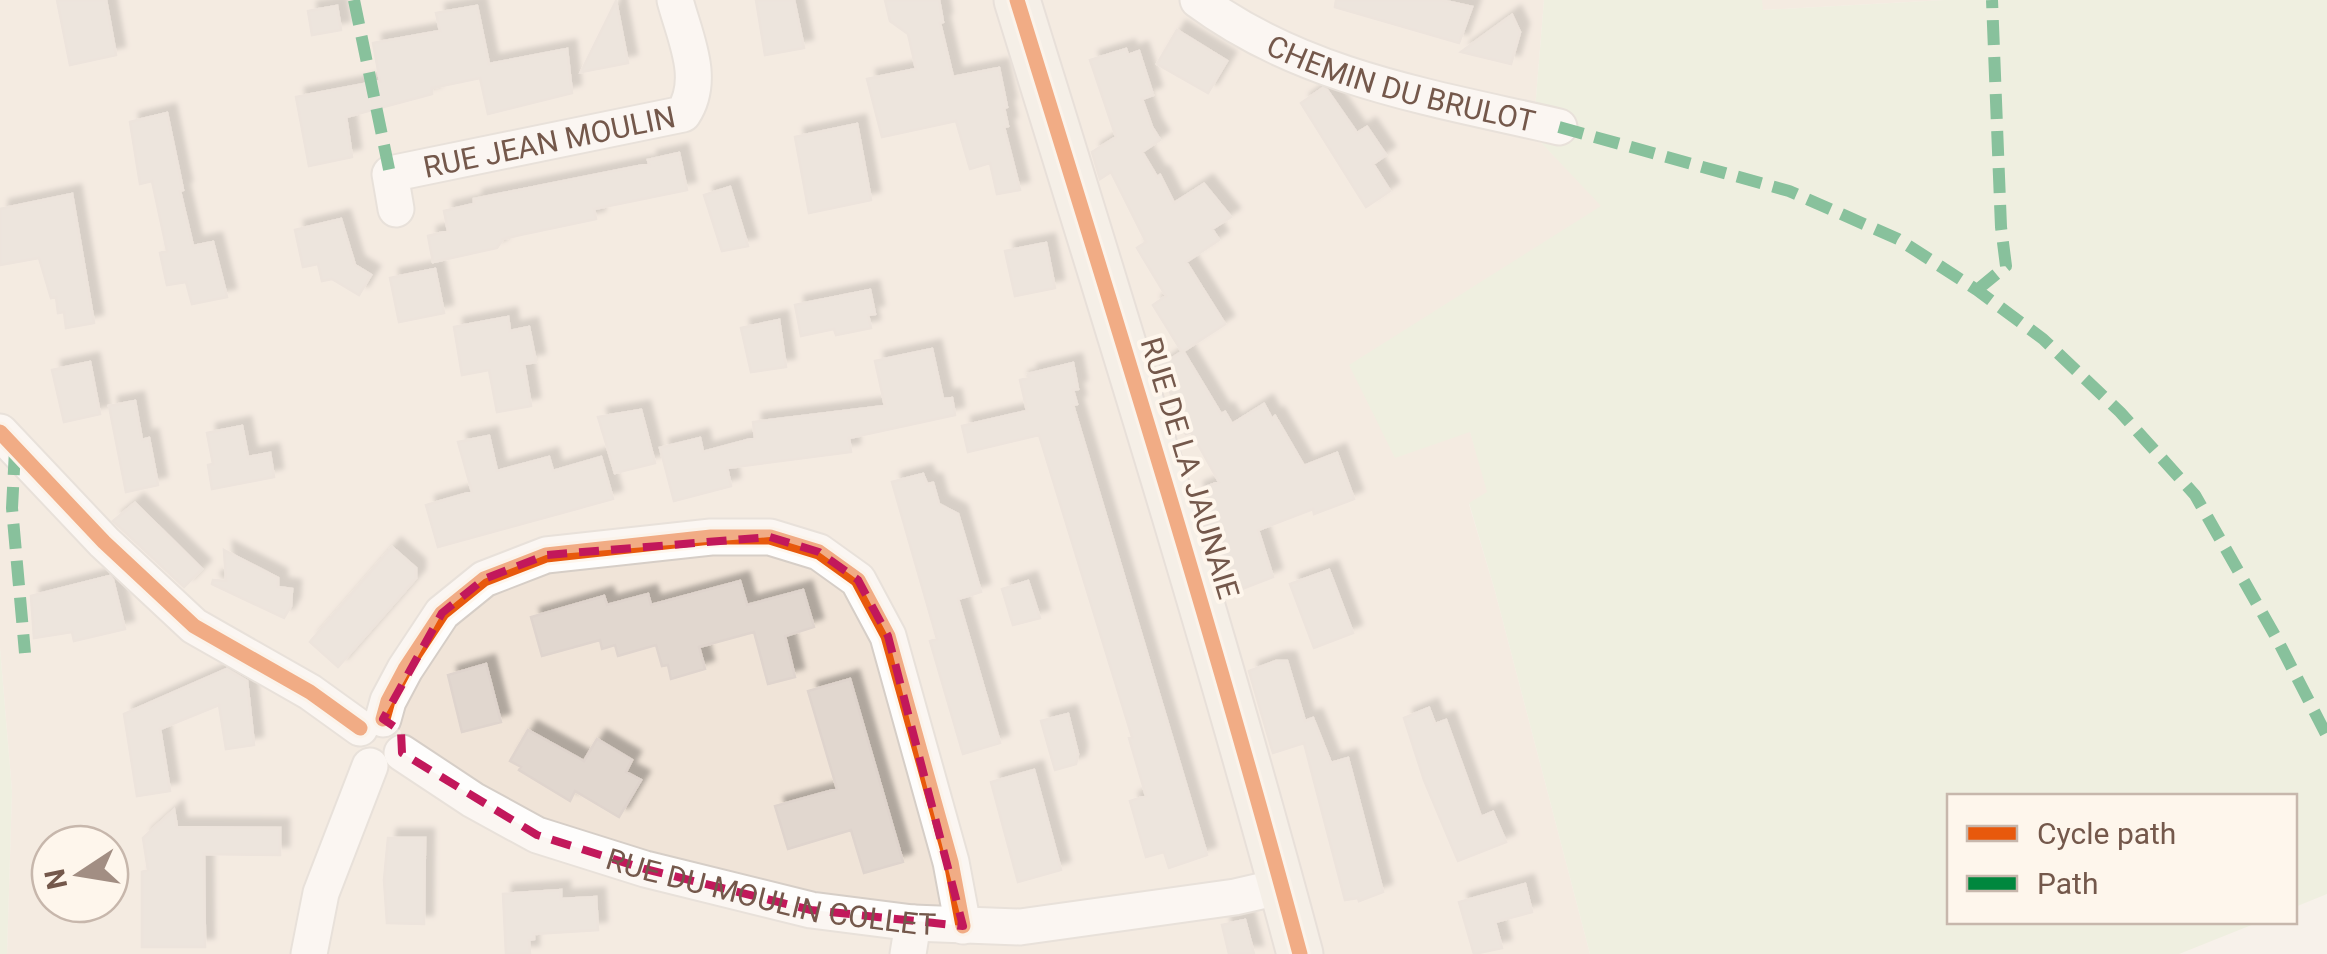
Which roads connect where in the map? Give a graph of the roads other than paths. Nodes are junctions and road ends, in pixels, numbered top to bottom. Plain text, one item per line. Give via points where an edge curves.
1 (675, 0) edge
2 (1017, 0) edge
3 (1198, 0) edge
4 (1559, 128) dead end
5 (396, 209) dead end
6 (0, 432) edge
7 (371, 724) junction
8 (386, 760) junction
9 (1283, 886) junction
10 (963, 926) junction
11 (910, 939) edge
12 (309, 954) edge
13 (1300, 954) edge

1 - 5 street, RUE JEAN MOULIN via 696,81 683,114 390,174
2 - 9 main road, RUE DE LA JAUNAIE
3 - 4 street, CHEMIN DU BRULOT via 1286,53 1366,82
6 - 7 street via 194,626
7 - 8 street via 401,732 404,746
7 - 10 street via 442,613 484,579 546,554 710,537 770,537 819,552 858,580 888,636
8 - 11 street, RUE DU MOULIN COLLET via 537,835
8 - 12 street via 321,893
9 - 10 street, RUE DU MOULIN COLLET via 1020,927
9 - 13 main road, RUE DE LA JAUNAIE
10 - 11 street, RUE DU MOULIN COLLET

